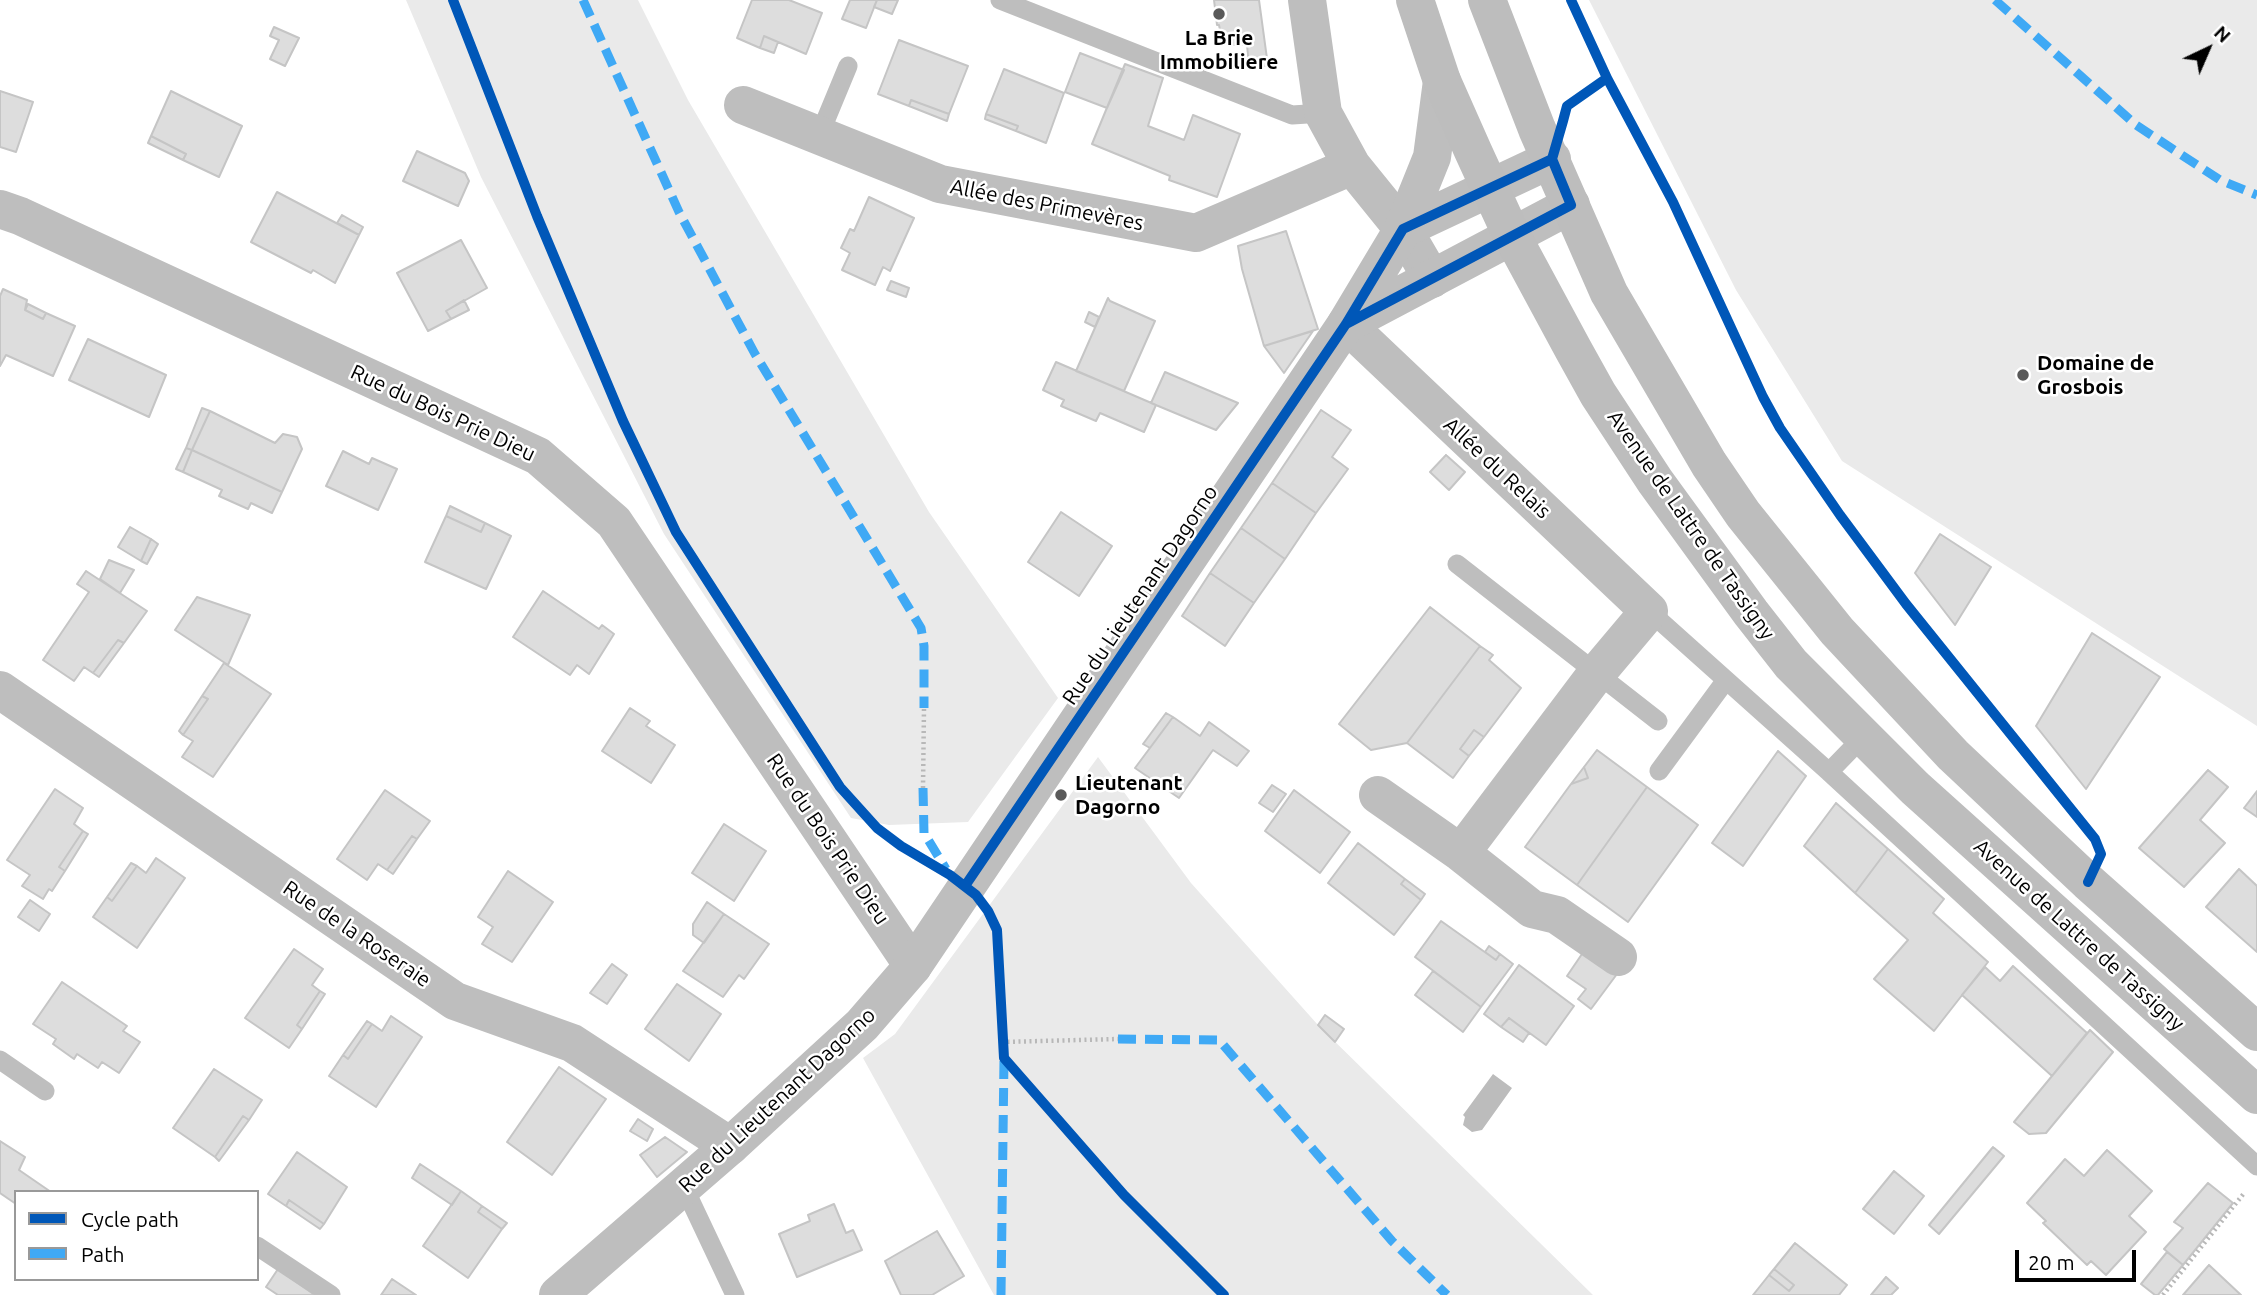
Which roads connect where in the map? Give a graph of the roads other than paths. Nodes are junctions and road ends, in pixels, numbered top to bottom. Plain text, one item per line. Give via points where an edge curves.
1 (1000, 0) edge
2 (1307, 0) edge
3 (1415, 0) edge
4 (1487, 0) edge
5 (848, 66) dead end
6 (1442, 81) junction
7 (743, 105) dead end
8 (1323, 113) junction
9 (820, 136) junction
10 (1552, 159) junction
11 (1352, 166) junction
12 (1490, 188) junction
13 (1571, 205) junction
14 (0, 209) edge
15 (1403, 229) junction
16 (1512, 236) junction
17 (1432, 279) junction
18 (1346, 324) junction
19 (1457, 564) dead end
20 (1649, 611) junction
21 (1596, 674) junction
22 (1726, 680) junction
23 (0, 690) edge
24 (1658, 721) dead end
25 (1863, 737) junction
26 (1659, 771) dead end
27 (1829, 772) junction
28 (1378, 795) dead end
29 (1461, 853) junction
30 (1618, 957) dead end
31 (913, 966) junction
32 (2257, 1032) edge
33 (0, 1060) edge
34 (45, 1091) dead end
35 (2257, 1095) edge
36 (730, 1146) junction
37 (2257, 1166) edge
38 (684, 1186) junction
39 (259, 1247) edge
40 (331, 1295) edge
41 (558, 1295) edge
42 (735, 1295) edge

1 - 8 lane via 1292,115
2 - 8 street
3 - 6 main road, Avenue de Lattre de Tassigny
4 - 10 main road
5 - 9 lane
6 - 12 main road, Avenue de Lattre de Tassigny
6 - 15 street, Rue du Lieutenant Dagorno via 1432,157
7 - 9 street, Allée des Primevères
8 - 11 street
9 - 11 street, Allée des Primevères via 940,184 1196,233
10 - 12 street
10 - 13 main road
11 - 15 street
12 - 15 street
12 - 16 main road, Avenue de Lattre de Tassigny
13 - 16 street
13 - 32 main road via 1608,293 1635,340 1709,464 1784,569 1953,755
14 - 31 street, Rue du Bois Prie Dieu via 538,456 614,522
15 - 17 street
15 - 18 street, Rue du Lieutenant Dagorno
16 - 17 street
16 - 25 main road, Avenue de Lattre de Tassigny via 1598,394 1701,547 1791,664
17 - 18 street
18 - 20 street, Allée du Relais
18 - 31 street, Rue du Lieutenant Dagorno
19 - 21 lane
20 - 21 street
20 - 22 lane, Allée du Relais
21 - 24 lane
21 - 29 street
22 - 26 lane
22 - 27 lane, Allée du Relais
23 - 36 street, Rue de la Roseraie via 455,1001 572,1043
25 - 27 lane
25 - 35 main road, Avenue de Lattre de Tassigny
27 - 37 lane, Allée du Relais
28 - 29 street
29 - 30 street via 1532,909 1557,915
31 - 36 street, Rue du Lieutenant Dagorno via 862,1025
33 - 34 lane
36 - 38 street, Rue du Lieutenant Dagorno
38 - 41 street, Rue du Lieutenant Dagorno
38 - 42 lane
39 - 40 lane

